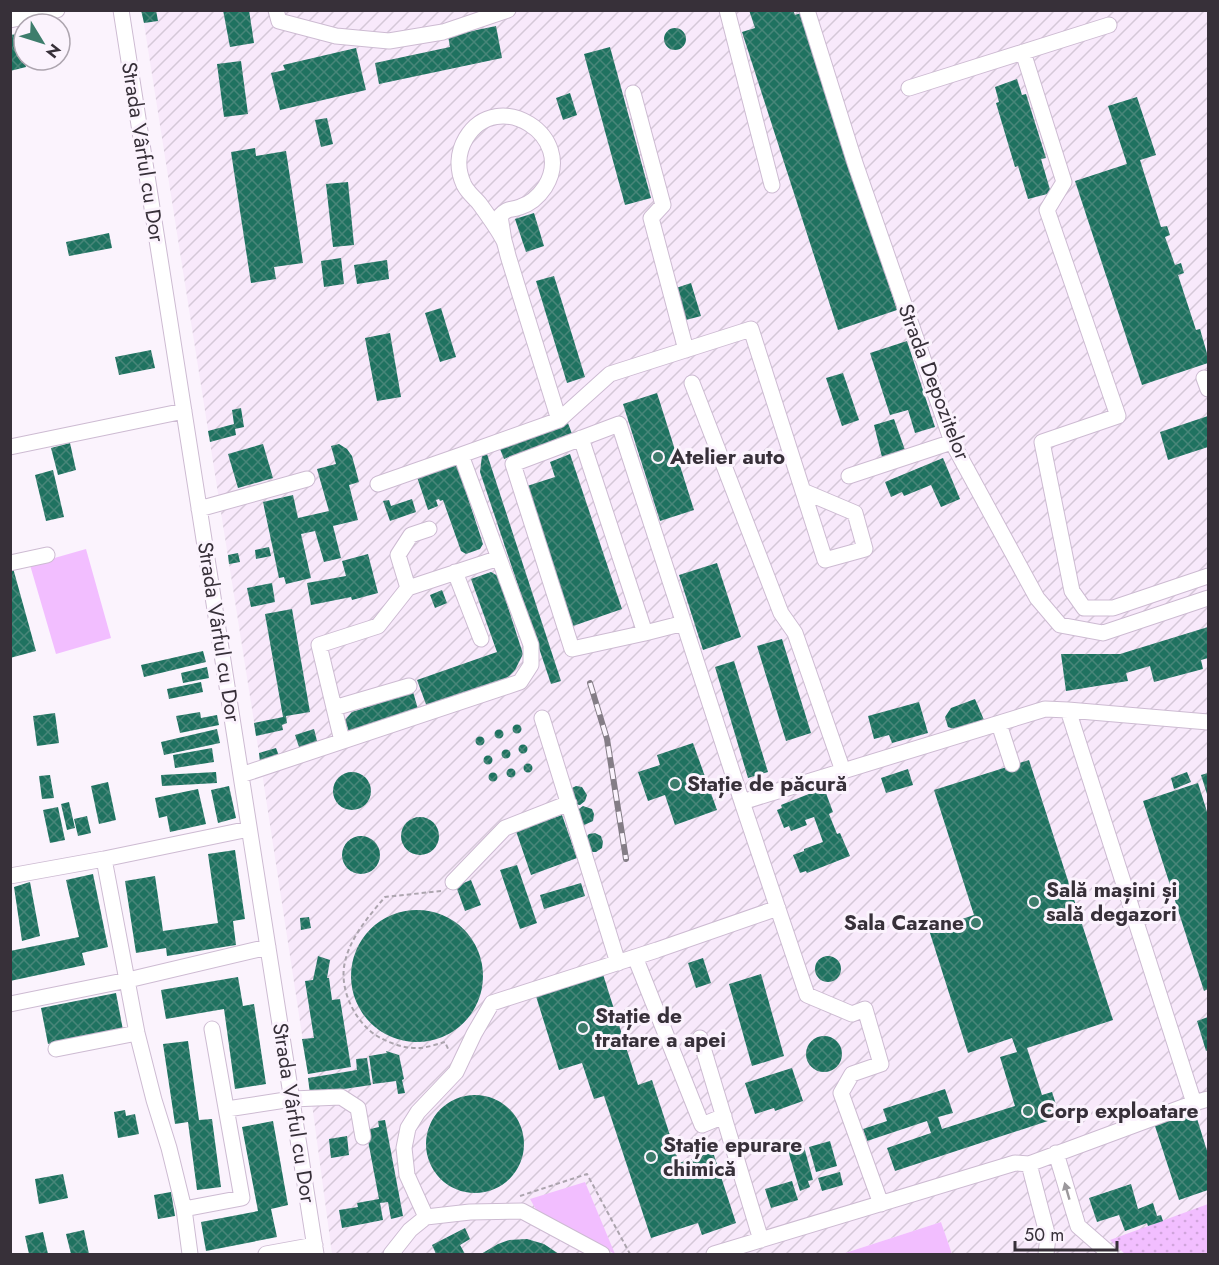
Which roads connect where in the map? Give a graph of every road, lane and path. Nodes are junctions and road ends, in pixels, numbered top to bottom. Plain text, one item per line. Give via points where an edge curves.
1 (57, 10) edge
2 (276, 10) edge
3 (508, 10) edge
4 (727, 10) edge
5 (807, 10) edge
6 (121, 11) edge
7 (10, 20) edge
8 (1109, 25) dead end
9 (1023, 52) junction
10 (909, 88) dead end
11 (633, 93) dead end
12 (772, 185) dead end
13 (504, 241) junction
14 (686, 350) junction
15 (692, 383) dead end
16 (184, 411) junction
17 (559, 420) junction
18 (581, 438) junction
19 (952, 442) junction
20 (10, 447) edge
21 (461, 455) junction
22 (849, 476) dead end
23 (308, 479) dead end
24 (378, 484) dead end
25 (803, 491) junction
26 (199, 509) junction
27 (429, 529) dead end
28 (46, 555) dead end
29 (499, 558) junction
30 (10, 563) edge
31 (456, 572) junction
32 (1209, 576) edge
33 (408, 588) junction
34 (1209, 598) edge
35 (684, 623) junction
36 (645, 633) junction
37 (481, 639) dead end
38 (409, 686) dead end
39 (334, 708) junction
40 (1068, 710) junction
41 (542, 718) dead end
42 (1209, 722) edge
43 (999, 724) junction
44 (342, 741) junction
45 (1012, 764) dead end
46 (843, 771) junction
47 (241, 775) junction
48 (742, 802) junction
49 (569, 803) junction
50 (249, 829) junction
51 (104, 859) junction
52 (10, 876) edge
53 (453, 882) joint
54 (778, 908) junction
55 (268, 947) junction
56 (635, 957) junction
57 (618, 963) junction
58 (128, 980) junction
59 (10, 1004) edge
60 (212, 1029) dead end
61 (138, 1033) junction
62 (700, 1038) dead end
63 (56, 1049) dead end
64 (456, 1072) junction
65 (292, 1099) junction
66 (1201, 1101) edge
67 (227, 1109) junction
68 (724, 1116) junction
69 (363, 1137) dead end
70 (1056, 1153) junction
71 (1029, 1164) junction
72 (512, 1198) dead end
73 (881, 1204) junction
74 (184, 1209) junction
75 (426, 1217) junction
76 (761, 1240) junction
77 (315, 1250) edge
78 (190, 1254) edge
79 (266, 1254) edge
80 (391, 1254) edge
81 (602, 1254) edge
82 (630, 1254) edge
83 (714, 1254) edge
84 (1046, 1254) edge
85 (1110, 1254) edge

1 - 7 street
2 - 3 street via 279,21 336,36 389,41 443,32
4 - 12 street
5 - 19 street, Strada Depozitelor via 855,164
6 - 16 street, Strada Vârful cu Dor
8 - 9 street
9 - 10 street
9 - 32 street via 1064,182 1047,210 1118,416 1042,442 1072,591 1084,608 1113,608
11 - 14 street via 663,205 651,218
13 - 13 street via 500,216 535,199 551,173 552,158 539,130 512,116 482,122 469,132 458,161 466,190 478,201
13 - 17 street
14 - 17 street via 610,374
14 - 25 street via 751,330
15 - 46 street via 781,613 795,633
16 - 20 street
16 - 26 street, Strada Vârful cu Dor
17 - 21 street
18 - 35 street via 619,424
18 - 36 street
18 - 36 street via 513,464 569,638 573,649
19 - 22 street
19 - 34 street, Strada Depozitelor via 1037,598 1060,625 1103,633
21 - 24 street
21 - 29 street
23 - 26 street
25 - 25 street via 855,513 865,549 825,560
26 - 47 street, Strada Vârful cu Dor
27 - 33 street via 411,535 398,555
28 - 30 street
29 - 31 street
29 - 44 street via 531,645 531,665 520,682
31 - 33 street
31 - 37 street
33 - 39 street via 378,627 319,645
35 - 36 street
35 - 48 street
38 - 39 street
39 - 44 street
40 - 42 street
40 - 43 street via 1045,709
40 - 66 street
41 - 49 street
43 - 45 street
43 - 46 street
44 - 47 street
46 - 48 street
47 - 50 street, Strada Vârful cu Dor
48 - 54 street
49 - 53 street via 505,828
49 - 57 street
50 - 51 street
50 - 55 street, Strada Vârful cu Dor
51 - 52 street
51 - 58 street
53 - 64 path via 441,891 385,897 351,945 344,967 344,988 353,1010 368,1030 391,1044 418,1048 445,1042
54 - 56 street
54 - 73 street via 807,995 852,1014 865,1009 881,1064 852,1074 841,1092
55 - 58 street
55 - 65 street, Strada Vârful cu Dor
56 - 57 street
56 - 68 street via 702,1125
57 - 64 street via 492,1003
58 - 59 street
58 - 61 street
60 - 67 street
61 - 63 street
61 - 74 street
62 - 68 street
64 - 75 street via 408,1128 404,1148 408,1175
65 - 67 street
65 - 69 street via 341,1097 358,1108
65 - 77 street, Strada Vârful cu Dor
66 - 70 street
67 - 74 street via 242,1198
68 - 76 street
70 - 71 street
85 -> 70 street via 1078,1226
71 - 73 street via 1015,1163
71 - 84 street via 1048,1237
72 - 82 path via 587,1174
73 - 76 street
74 - 78 street
75 - 80 street
75 - 81 street via 522,1211
76 - 83 street
77 - 79 street

